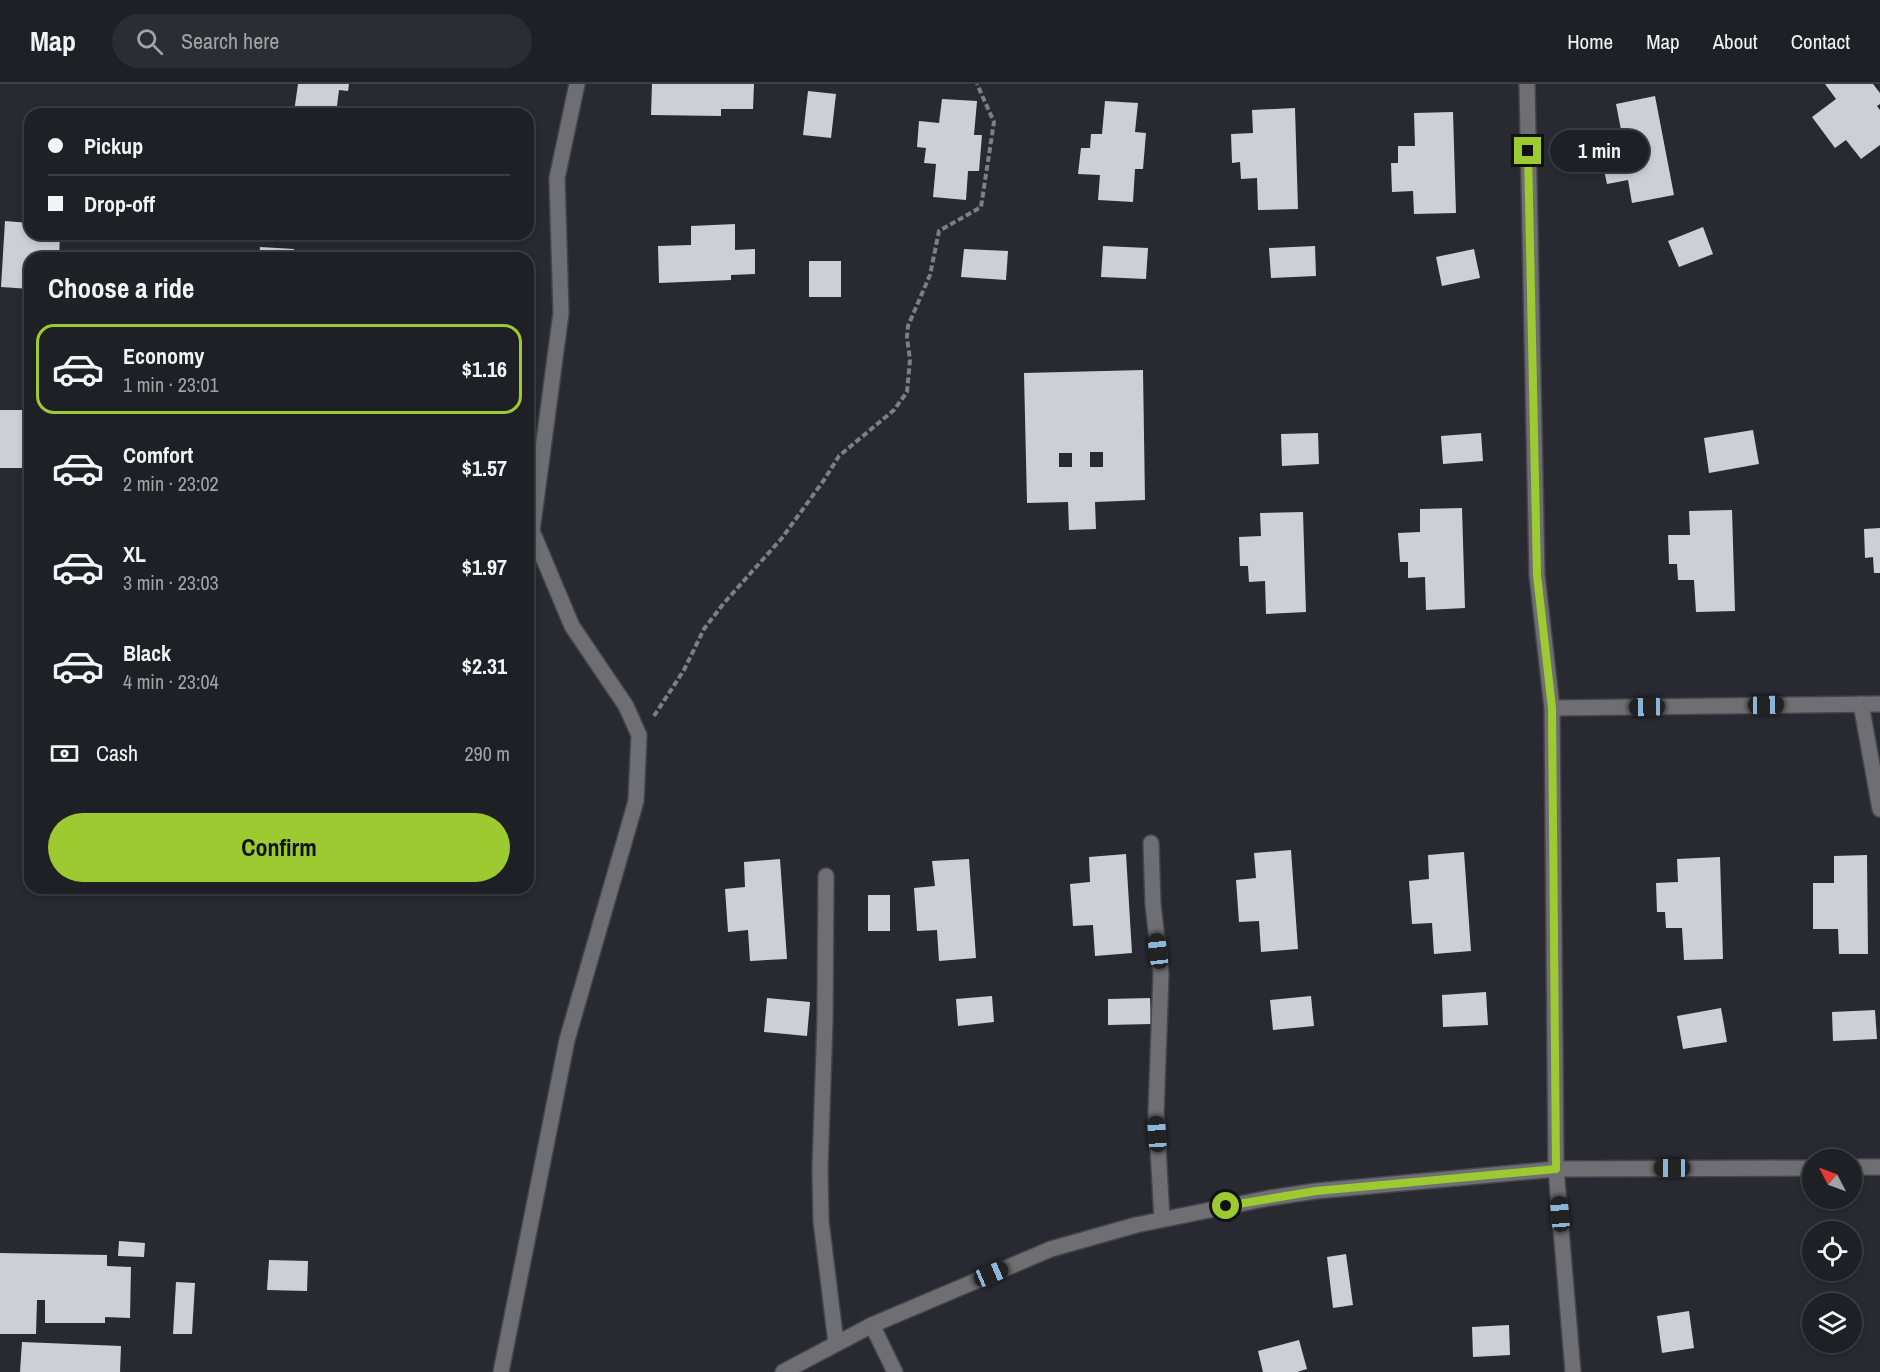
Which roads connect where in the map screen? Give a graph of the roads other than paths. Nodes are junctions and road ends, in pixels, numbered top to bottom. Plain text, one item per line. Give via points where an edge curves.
1 (577, 84) edge
2 (1527, 84) edge
3 (534, 516) edge
4 (534, 536) edge
5 (1861, 704) junction
6 (1880, 704) edge
7 (1552, 708) junction
8 (1880, 809) edge
9 (1151, 843) dead end
10 (826, 876) dead end
11 (1862, 1167) edge
12 (1880, 1167) edge
13 (1802, 1168) edge
14 (1556, 1169) junction
15 (1162, 1220) junction
16 (872, 1325) junction
17 (836, 1344) junction
18 (501, 1372) edge
19 (783, 1372) edge
20 (895, 1372) edge
21 (1573, 1372) edge

1 - 3 street via 557,178 561,314
2 - 7 street via 1537,575
4 - 18 street via 572,626 626,706 639,735 636,801 567,1040
5 - 6 street
5 - 7 street
5 - 8 street
7 - 14 street
9 - 15 street via 1161,974 1156,1113
10 - 17 street via 820,1180
11 - 12 street
13 - 14 street
14 - 15 street via 1316,1191
14 - 21 street
15 - 16 street via 1050,1248
16 - 17 street
16 - 20 street
17 - 19 street

